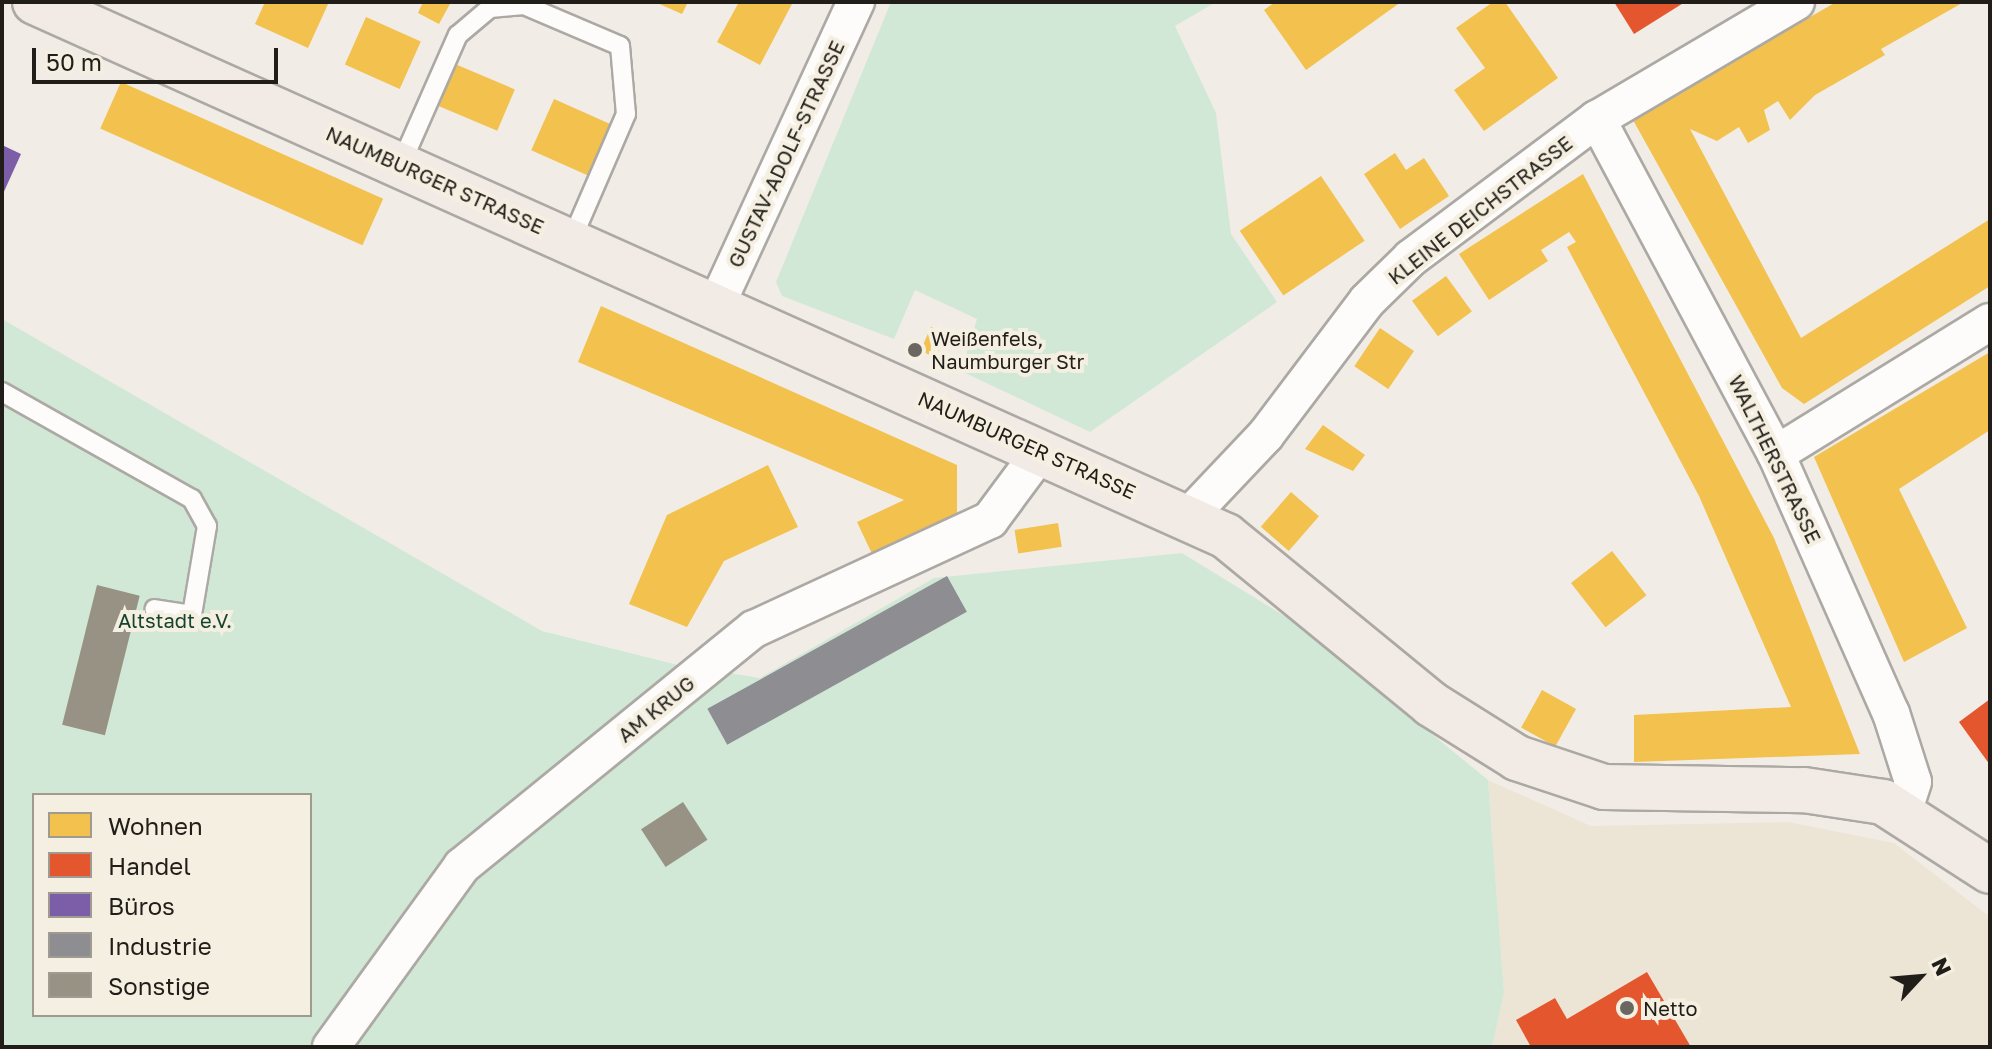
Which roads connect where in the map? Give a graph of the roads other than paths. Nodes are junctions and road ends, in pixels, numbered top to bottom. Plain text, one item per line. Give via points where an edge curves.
1 (35, 2) edge
2 (856, 2) edge
3 (1774, 7) edge
4 (1597, 119) junction
5 (401, 164) junction
6 (571, 241) junction
7 (716, 306) junction
8 (1990, 322) edge
9 (2, 392) edge
10 (1041, 451) junction
11 (1776, 454) junction
12 (1188, 517) junction
13 (154, 609) dead end
14 (1903, 812) junction
15 (1990, 871) edge
16 (331, 1047) edge

1 - 5 main road, NAUMBURGER STRASSE
2 - 7 street, GUSTAV-ADOLF-STRASSE
3 - 4 street, KLEINE DEICHSTRASSE
4 - 11 street, WALTHERSTRASSE
4 - 12 street, KLEINE DEICHSTRASSE via 1411,258 1349,323 1265,436
5 - 6 main road, NAUMBURGER STRASSE
5 - 6 lane via 451,48 490,8 524,5 620,46 626,114
6 - 7 main road, NAUMBURGER STRASSE
7 - 10 main road, NAUMBURGER STRASSE
8 - 11 street
9 - 13 lane via 192,499 207,526 192,615
10 - 12 main road, NAUMBURGER STRASSE
10 - 16 street, AM KRUG via 990,520 754,629 462,866
11 - 14 street, WALTHERSTRASSE via 1903,739 1913,782
12 - 14 main road, NAUMBURGER STRASSE via 1259,558 1431,704 1547,771 1634,790 1839,793
14 - 15 main road, NAUMBURGER STRASSE

